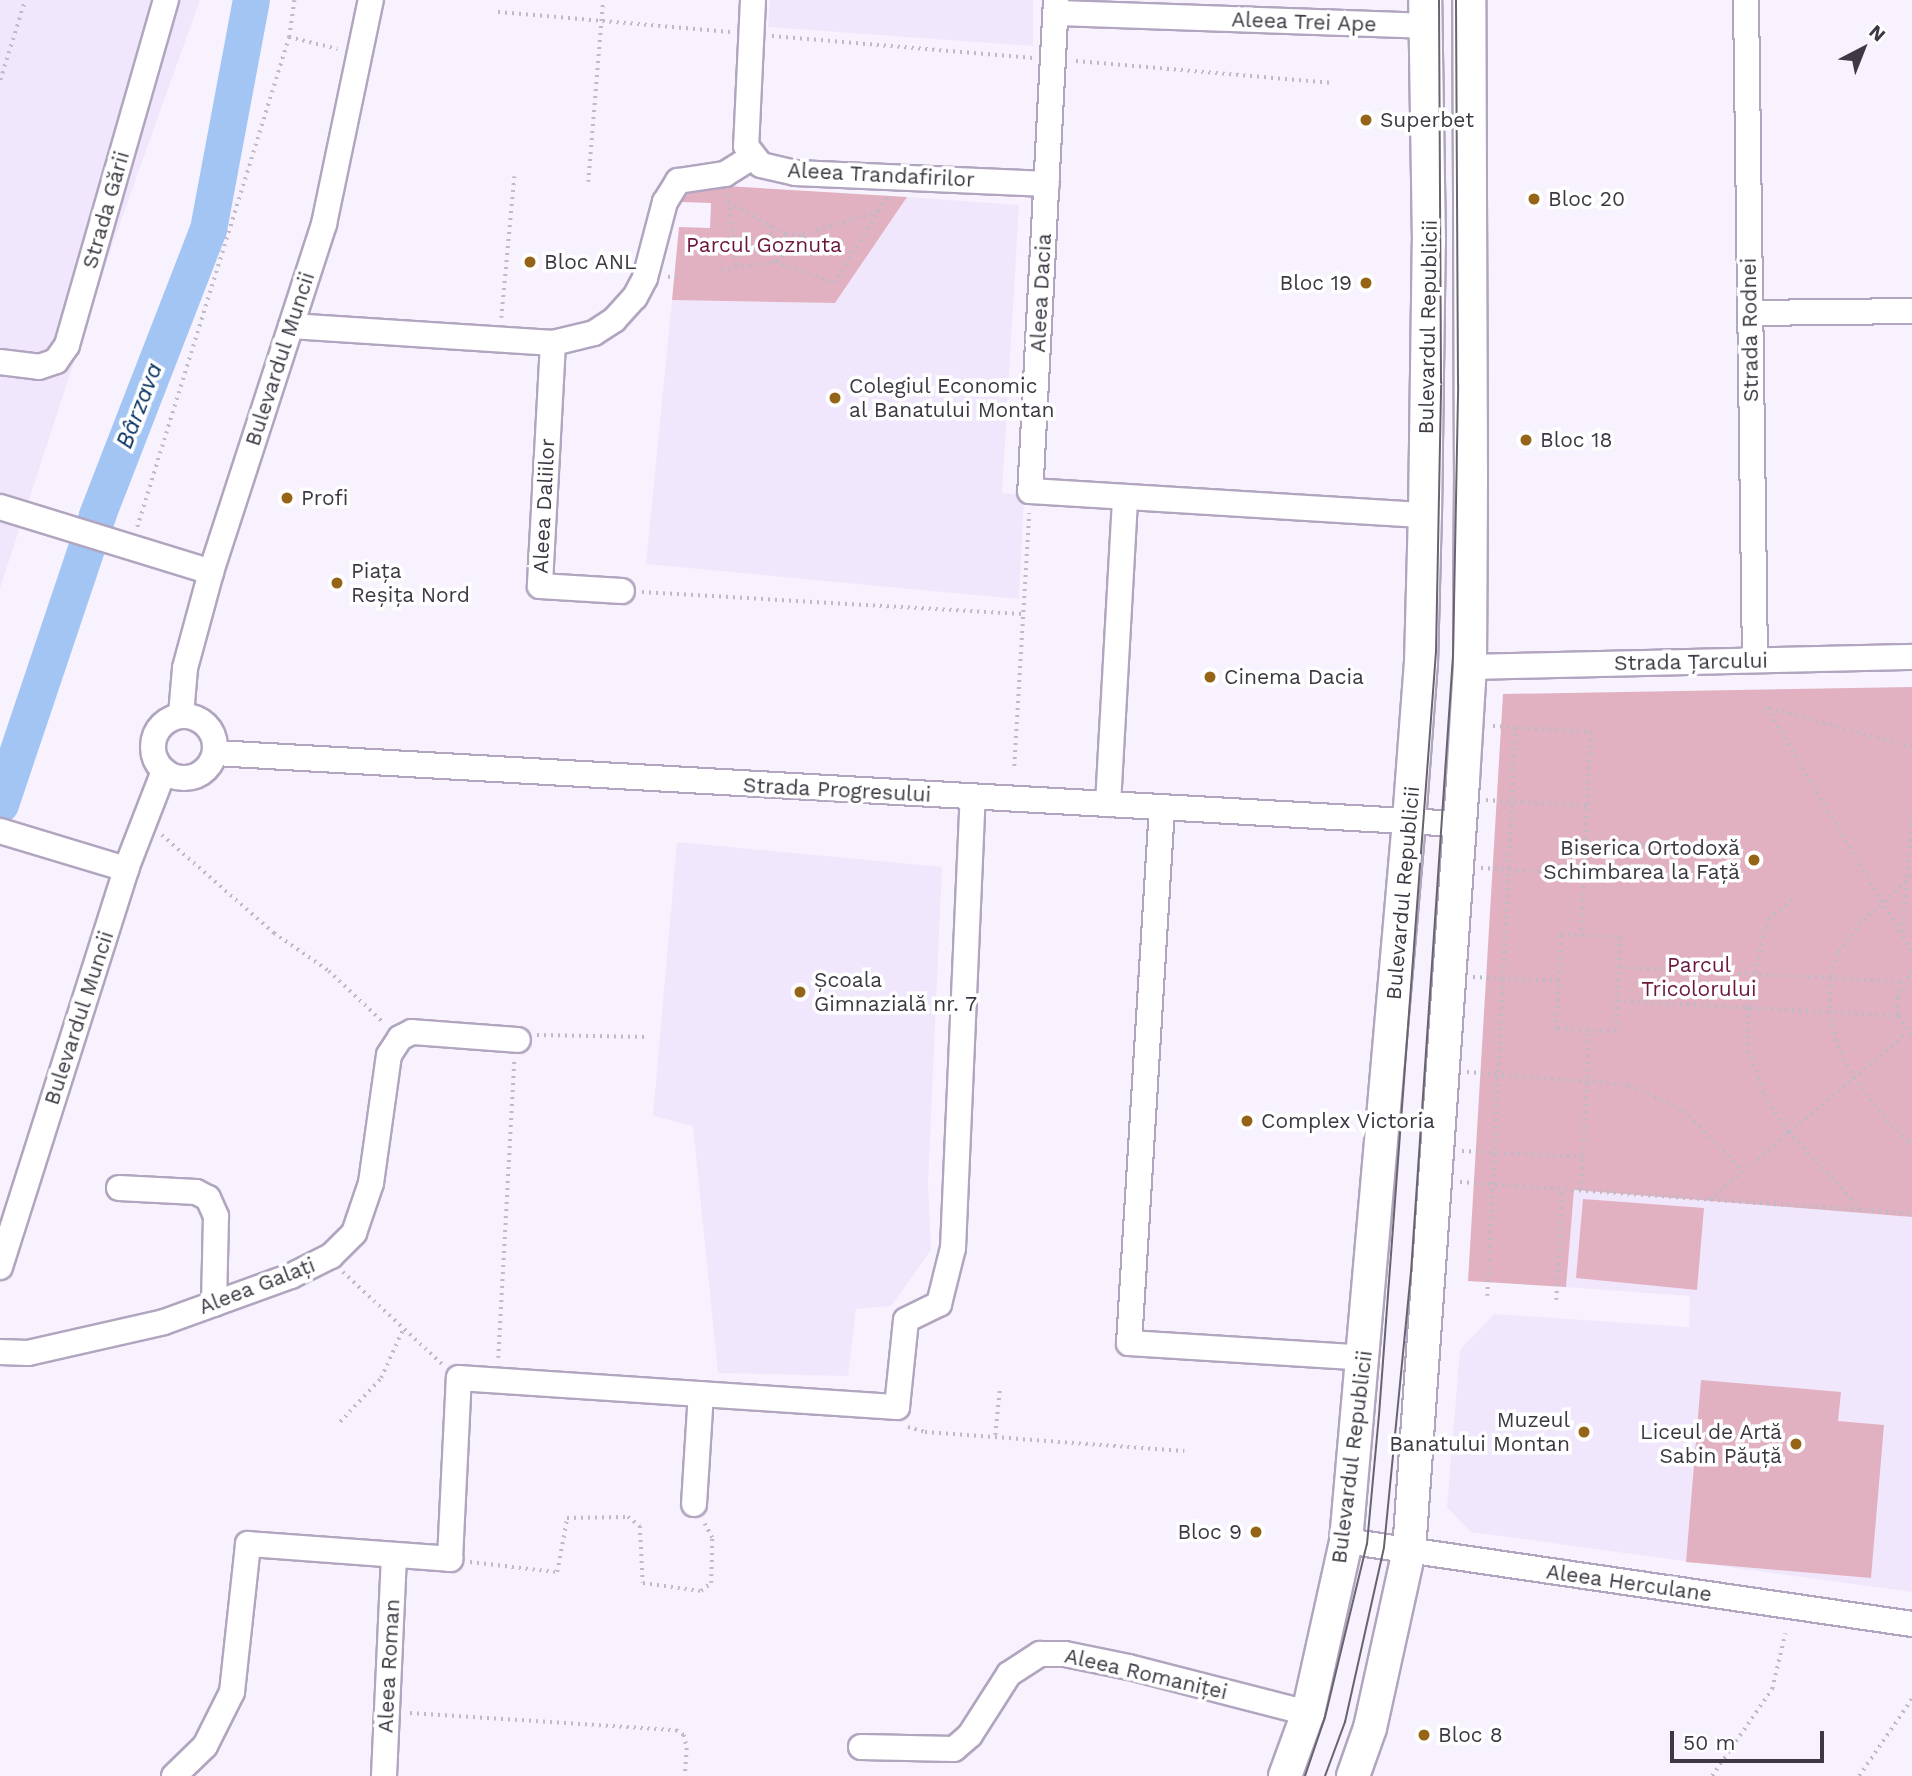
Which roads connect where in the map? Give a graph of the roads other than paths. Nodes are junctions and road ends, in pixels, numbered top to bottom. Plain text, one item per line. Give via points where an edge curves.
1 (166, 0) edge
2 (371, 0) edge
3 (753, 0) edge
4 (1469, 0) edge
5 (1746, 0) edge
6 (1056, 6) edge
7 (1425, 13) edge
8 (752, 157) junction
9 (1047, 184) junction
10 (1912, 311) edge
11 (1750, 313) junction
12 (291, 326) junction
13 (553, 343) junction
14 (0, 362) edge
15 (1125, 497) junction
16 (0, 507) edge
17 (1425, 515) junction
18 (211, 572) junction
19 (622, 591) road end
20 (1912, 657) edge
21 (1755, 660) junction
22 (1470, 667) junction
23 (181, 715) junction
24 (215, 753) junction
25 (164, 771) junction
26 (973, 797) junction
27 (1108, 804) junction
28 (1162, 807) junction
29 (1409, 821) junction
30 (1460, 824) junction
31 (0, 831) edge
32 (126, 870) junction
33 (518, 1040) road end
34 (119, 1188) dead end
35 (0, 1266) edge
36 (214, 1304) junction
37 (0, 1352) edge
38 (1365, 1358) junction
39 (701, 1394) junction
40 (694, 1504) road end
41 (1346, 1541) junction
42 (1409, 1550) junction
43 (394, 1556) junction
44 (1912, 1624) edge
45 (1308, 1713) junction
46 (861, 1747) dead end
47 (174, 1776) edge
48 (384, 1776) edge
49 (1285, 1776) edge
50 (1353, 1776) edge

1 - 14 street, Strada Gării via 68,345 56,361 39,367
2 - 12 street, Bulevardul Muncii via 324,224
3 - 8 street via 745,118 746,146
4 - 22 main road, Bulevardul Republicii via 1473,251
5 - 11 street, Strada Rodnei
6 - 7 street, Aleea Trei Ape
6 - 9 street, Aleea Dacia
7 - 17 main road, Bulevardul Republicii via 1429,243
8 - 9 street, Aleea Trandafirilor via 774,170 796,173
8 - 13 street via 725,174 678,181 665,202 645,278 635,297 594,333
9 - 15 street, Aleea Dacia via 1030,491
10 - 11 street
11 - 21 street, Strada Rodnei
12 - 13 street
12 - 18 street, Bulevardul Muncii
13 - 19 street, Aleea Daliilor via 540,586
15 - 17 street
15 - 27 street
16 - 18 street
17 - 29 main road, Bulevardul Republicii via 1421,663
18 - 23 street, Bulevardul Muncii via 185,668
20 - 21 street, Strada Țarcului
21 - 22 street, Strada Țarcului
22 - 30 main road, Bulevardul Republicii
23 - 24 street via 203,722 211,730
23 - 25 street via 169,719 153,737 156,762
24 - 25 street via 195,777
24 - 26 street, Strada Progresului
25 - 32 street, Bulevardul Muncii
26 - 27 street, Strada Progresului
26 - 39 street via 953,1248 939,1304 906,1320 897,1407
27 - 28 street, Strada Progresului
28 - 29 street, Strada Progresului
28 - 38 street via 1129,1343
29 - 30 street, Strada Progresului
29 - 38 main road, Bulevardul Republicii
30 - 42 main road, Bulevardul Republicii
31 - 32 street
32 - 35 street, Bulevardul Muncii
33 - 36 street, Aleea Galați via 412,1032 400,1038 389,1055 371,1183 354,1233 331,1256
34 - 36 street via 196,1192 208,1198 216,1216
36 - 37 street, Aleea Galați via 164,1322 28,1353
38 - 41 main road, Bulevardul Republicii
39 - 40 street
39 - 43 street via 459,1378 450,1559
41 - 42 street, Aleea Herculane
41 - 45 main road, Bulevardul Republicii
42 - 44 street, Aleea Herculane
42 - 50 main road, Bulevardul Republicii via 1370,1728
43 - 47 street via 248,1544 232,1692 205,1746
43 - 48 street, Aleea Roman
45 - 46 street, Aleea Romaniței via 1129,1667 1065,1654 1040,1654 1009,1674 970,1735 954,1749
45 - 49 main road, Bulevardul Republicii

